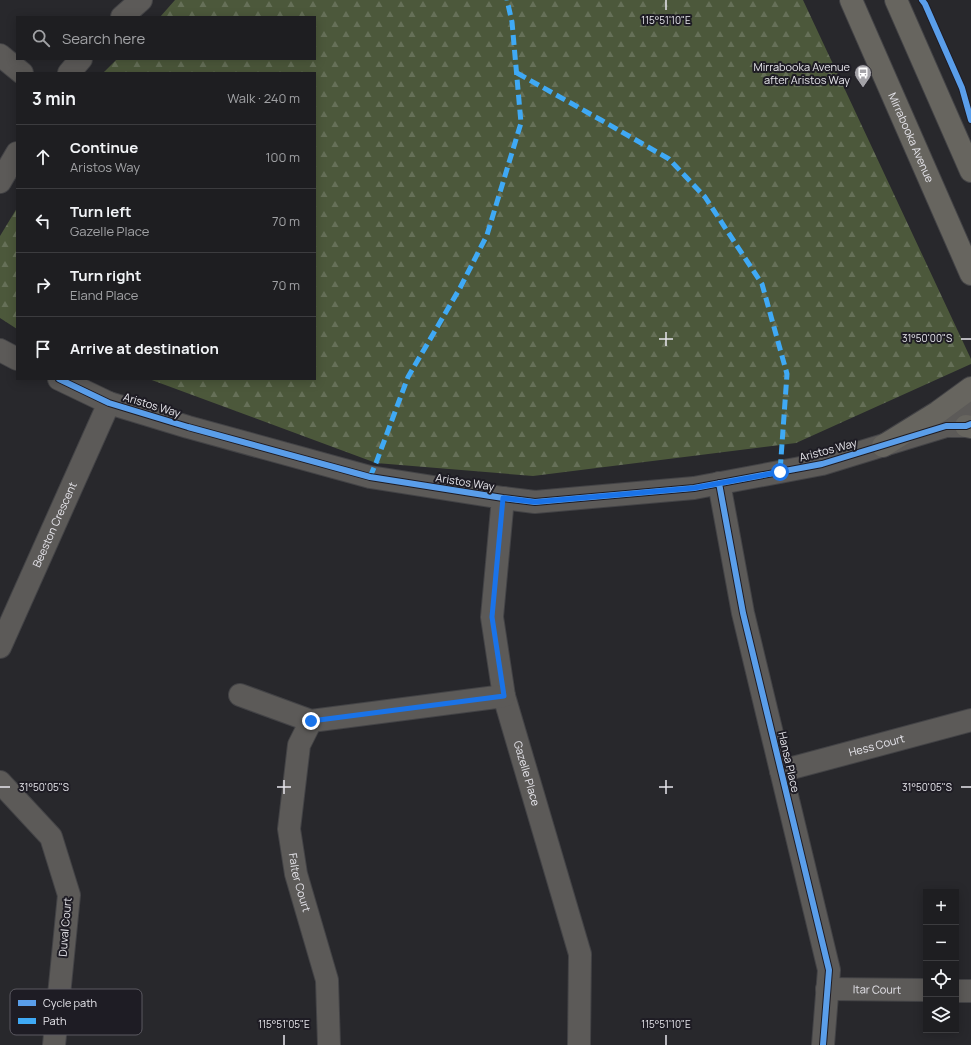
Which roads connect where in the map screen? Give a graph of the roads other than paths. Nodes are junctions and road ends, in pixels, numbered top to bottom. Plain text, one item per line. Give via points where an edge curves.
1 (141, 0) edge
2 (851, 0) edge
3 (896, 0) edge
4 (123, 16) edge
5 (0, 55) edge
6 (80, 60) edge
7 (21, 72) edge
8 (70, 72) edge
9 (16, 155) edge
10 (971, 171) edge
11 (0, 182) edge
12 (971, 274) edge
13 (0, 350) edge
14 (16, 358) edge
15 (61, 380) edge
16 (971, 388) edge
17 (109, 403) junction
18 (965, 422) edge
19 (883, 446) junction
20 (719, 483) junction
21 (503, 498) junction
22 (0, 647) edge
23 (240, 695) dead end
24 (504, 696) junction
25 (971, 720) edge
26 (311, 721) junction
27 (781, 771) junction
28 (0, 782) edge
29 (60, 989) edge
30 (827, 989) junction
31 (923, 990) edge
32 (959, 991) edge
33 (971, 991) edge
34 (55, 1035) edge
35 (54, 1045) edge
36 (329, 1045) edge
37 (579, 1045) edge
38 (822, 1045) edge

1 - 4 street
2 - 12 main road, Mirrabooka Avenue
3 - 10 main road
5 - 7 street
6 - 8 street
9 - 11 street
13 - 14 street
15 - 17 street, Aristos Way
16 - 19 main road
17 - 21 street, Aristos Way via 370,477
17 - 22 street, Beeston Crescent
18 - 19 street, Aristos Way
19 - 20 street, Aristos Way via 822,464
20 - 21 street, Aristos Way via 694,488 535,502
20 - 27 street, Hansa Place via 744,613
21 - 24 street, Gazelle Place via 492,617
23 - 26 street
24 - 26 street
24 - 37 street, Gazelle Place via 580,954
25 - 27 street, Hess Court
26 - 36 street, Falter Court via 299,744 289,829 296,874 327,980
27 - 30 street, Hansa Place via 829,970
28 - 29 street, Duval Court via 51,836 69,895
30 - 31 street, Itar Court
30 - 38 street, Hansa Place
32 - 33 street
34 - 35 street, Duval Court

